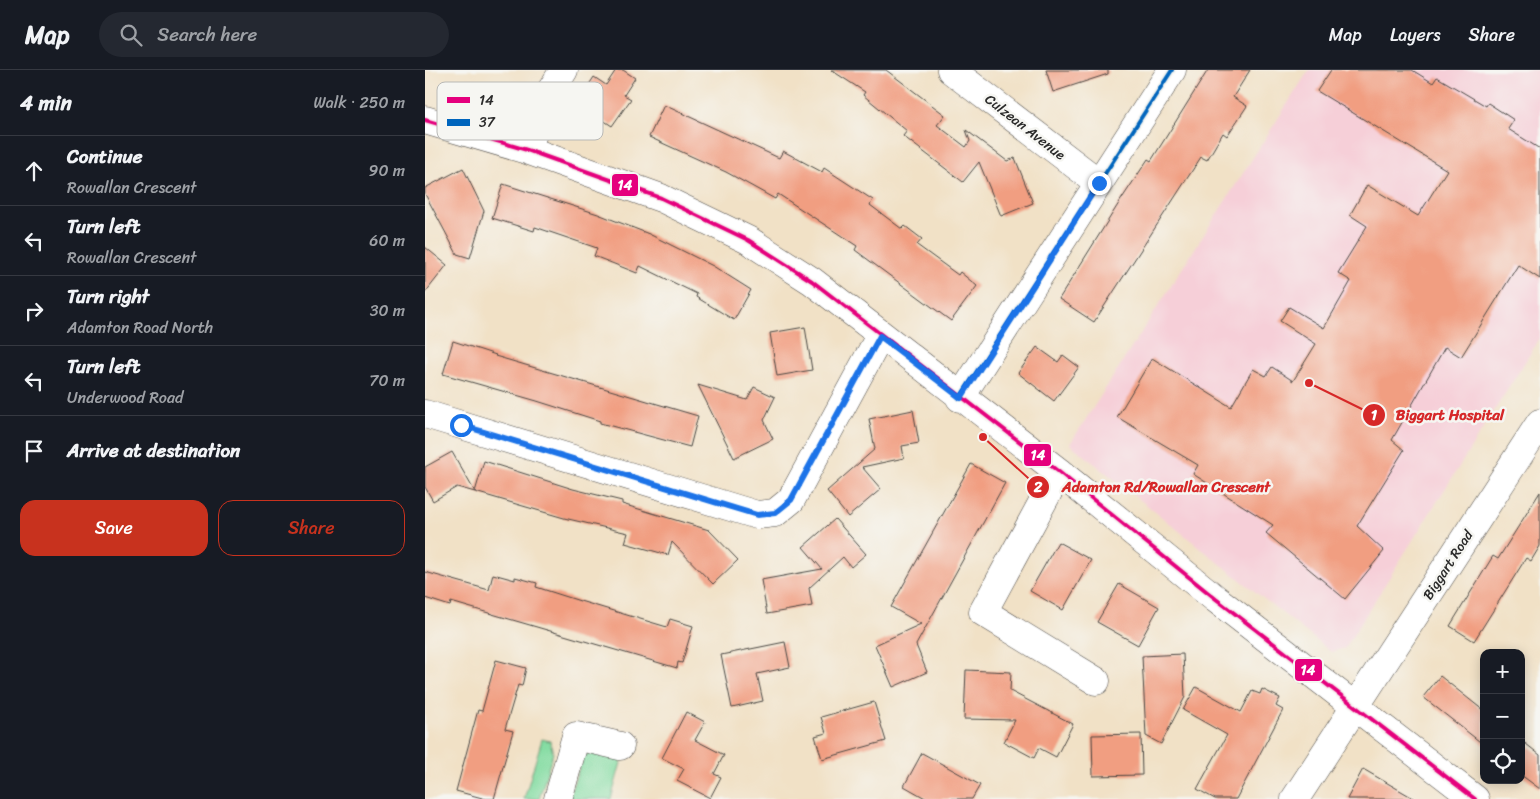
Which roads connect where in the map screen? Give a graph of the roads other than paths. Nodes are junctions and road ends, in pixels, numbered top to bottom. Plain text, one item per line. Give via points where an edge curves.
1 (564, 70) edge
2 (951, 70) edge
3 (1172, 70) edge
4 (556, 82) edge
5 (425, 120) edge
6 (437, 124) edge
7 (493, 140) edge
8 (531, 140) edge
9 (527, 150) junction
10 (1099, 183) junction
11 (880, 336) junction
12 (961, 398) junction
13 (425, 414) edge
14 (1540, 423) edge
15 (1059, 472) junction
16 (1096, 682) dead end
17 (1355, 707) junction
18 (620, 746) dead end
19 (558, 799) edge
20 (1295, 799) edge
21 (1475, 799) edge

1 - 4 street
2 - 10 street, Culzean Avenue
3 - 10 street
5 - 6 street
7 - 9 street
8 - 9 street
9 - 11 street via 661,198 747,240 812,281 868,323
10 - 12 street
11 - 12 street
11 - 13 street via 791,500 775,513 757,515
12 - 15 street
14 - 17 street, Biggart Road
15 - 16 street via 983,612
15 - 17 street
17 - 20 street, Biggart Road
17 - 21 street
18 - 19 street via 577,736

